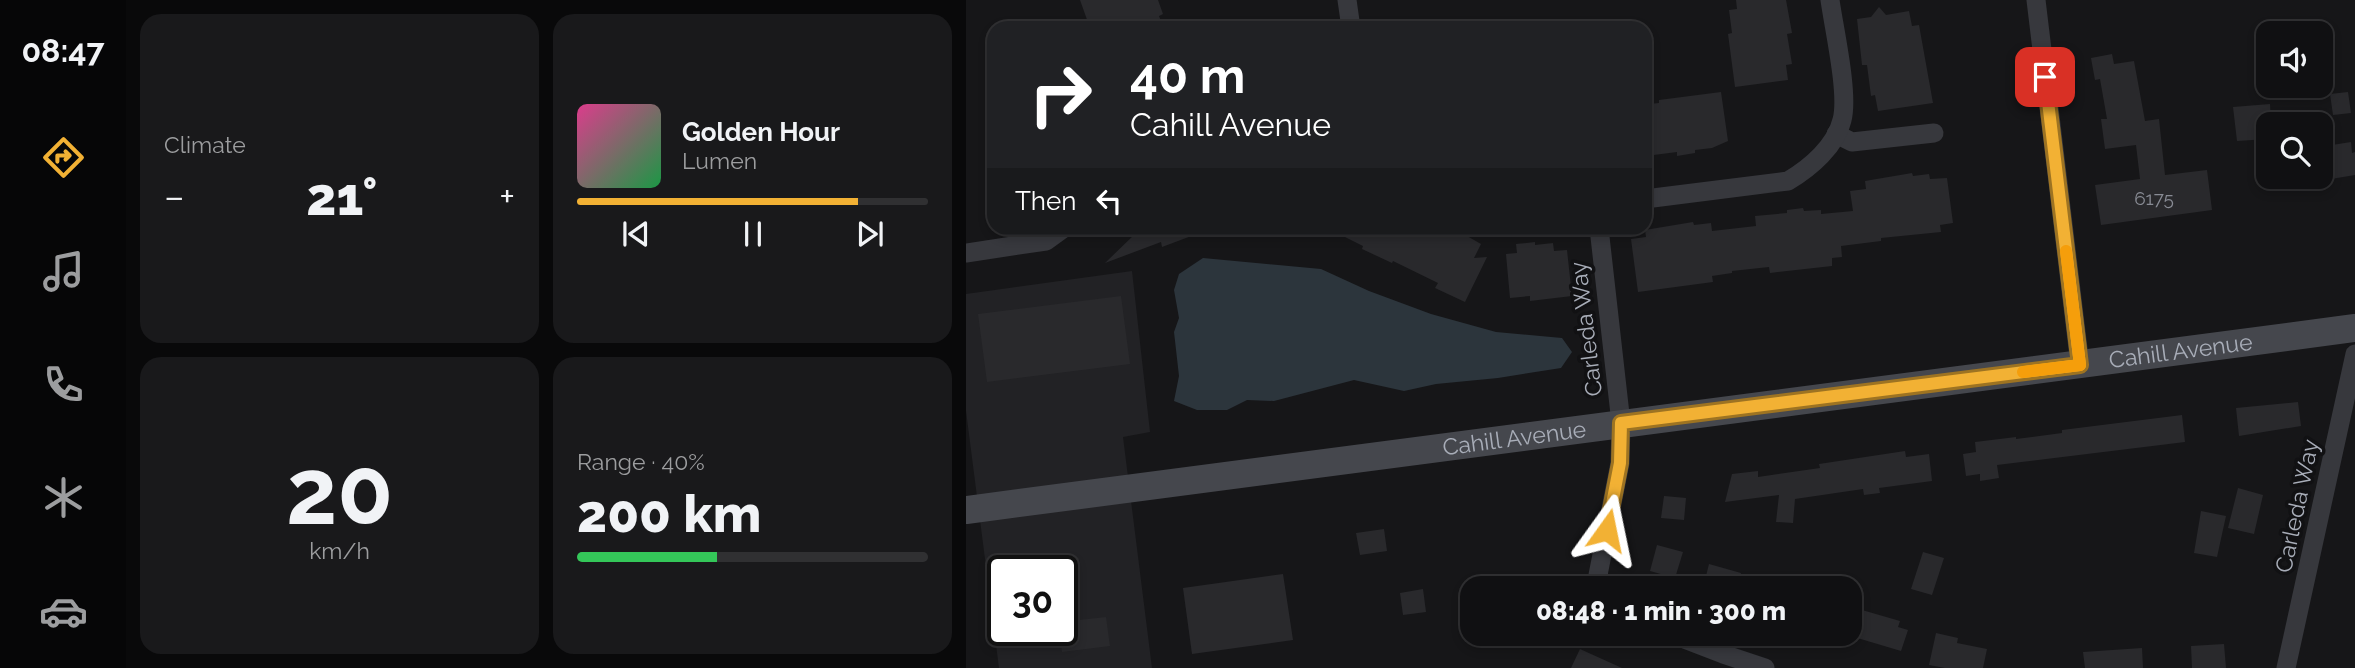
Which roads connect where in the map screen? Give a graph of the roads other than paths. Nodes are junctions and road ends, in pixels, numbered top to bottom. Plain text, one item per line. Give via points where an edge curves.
1 (1346, 0) edge
2 (1830, 0) edge
3 (2036, 0) edge
4 (1350, 21) edge
5 (1934, 133) dead end
6 (1836, 134) junction
7 (1652, 198) edge
8 (1054, 235) edge
9 (1600, 235) edge
10 (966, 253) edge
11 (2355, 328) edge
12 (2355, 354) edge
13 (2080, 365) junction
14 (1621, 423) junction
15 (966, 510) edge
16 (1599, 576) edge
17 (1693, 646) edge
18 (1721, 661) edge
19 (1765, 668) edge
20 (2286, 668) edge

1 - 4 street
2 - 6 street via 1844,102
3 - 13 street
5 - 6 street via 1852,142
6 - 7 street via 1805,171 1788,181
8 - 10 street via 1046,241
9 - 14 street, Carleda Way
11 - 13 street, Cahill Avenue
12 - 20 street, Carleda Way
13 - 14 street, Cahill Avenue
14 - 15 street, Cahill Avenue
14 - 16 street, Carleda Way via 1620,463
17 - 18 street
18 - 19 street

